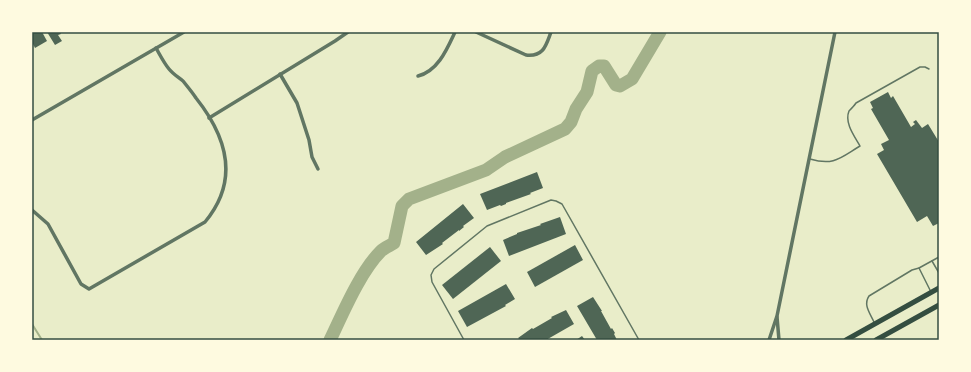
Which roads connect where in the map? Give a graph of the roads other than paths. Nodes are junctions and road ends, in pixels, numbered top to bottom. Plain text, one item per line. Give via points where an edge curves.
1 (184, 32) edge
2 (348, 32) edge
3 (455, 32) edge
4 (476, 32) edge
5 (551, 32) edge
6 (835, 32) edge
7 (156, 48) junction
8 (929, 69) dead end
9 (280, 74) junction
10 (418, 76) dead end
11 (209, 118) junction
12 (32, 120) edge
13 (810, 159) junction
14 (318, 169) dead end
15 (32, 210) edge
16 (939, 257) edge
17 (932, 261) junction
18 (919, 268) junction
19 (939, 273) edge
20 (939, 288) edge
21 (931, 292) junction
22 (939, 305) edge
23 (777, 316) junction
24 (875, 323) junction
25 (464, 340) edge
26 (639, 340) edge
27 (768, 340) edge
28 (779, 340) edge
29 (846, 340) edge
30 (876, 340) edge

1 - 7 street
2 - 9 street
3 - 10 street via 445,54 425,74
4 - 5 street via 526,55 537,54 544,49
6 - 13 street
7 - 11 street via 169,70 183,82
7 - 12 street
8 - 13 lane via 920,67 856,104 849,111 849,123 860,146 833,162
9 - 11 street
9 - 14 street via 296,103
11 - 15 street via 222,141 226,167 222,193 210,216 205,222 89,289 81,284 48,224
13 - 23 street
16 - 17 lane
17 - 18 lane
17 - 19 lane
18 - 21 lane
18 - 24 lane via 869,296 866,305
20 - 21 main road
21 - 24 main road
22 - 30 main road
23 - 27 street
23 - 28 street
24 - 29 main road
25 - 26 lane via 432,282 434,268 487,226 551,200 562,204

